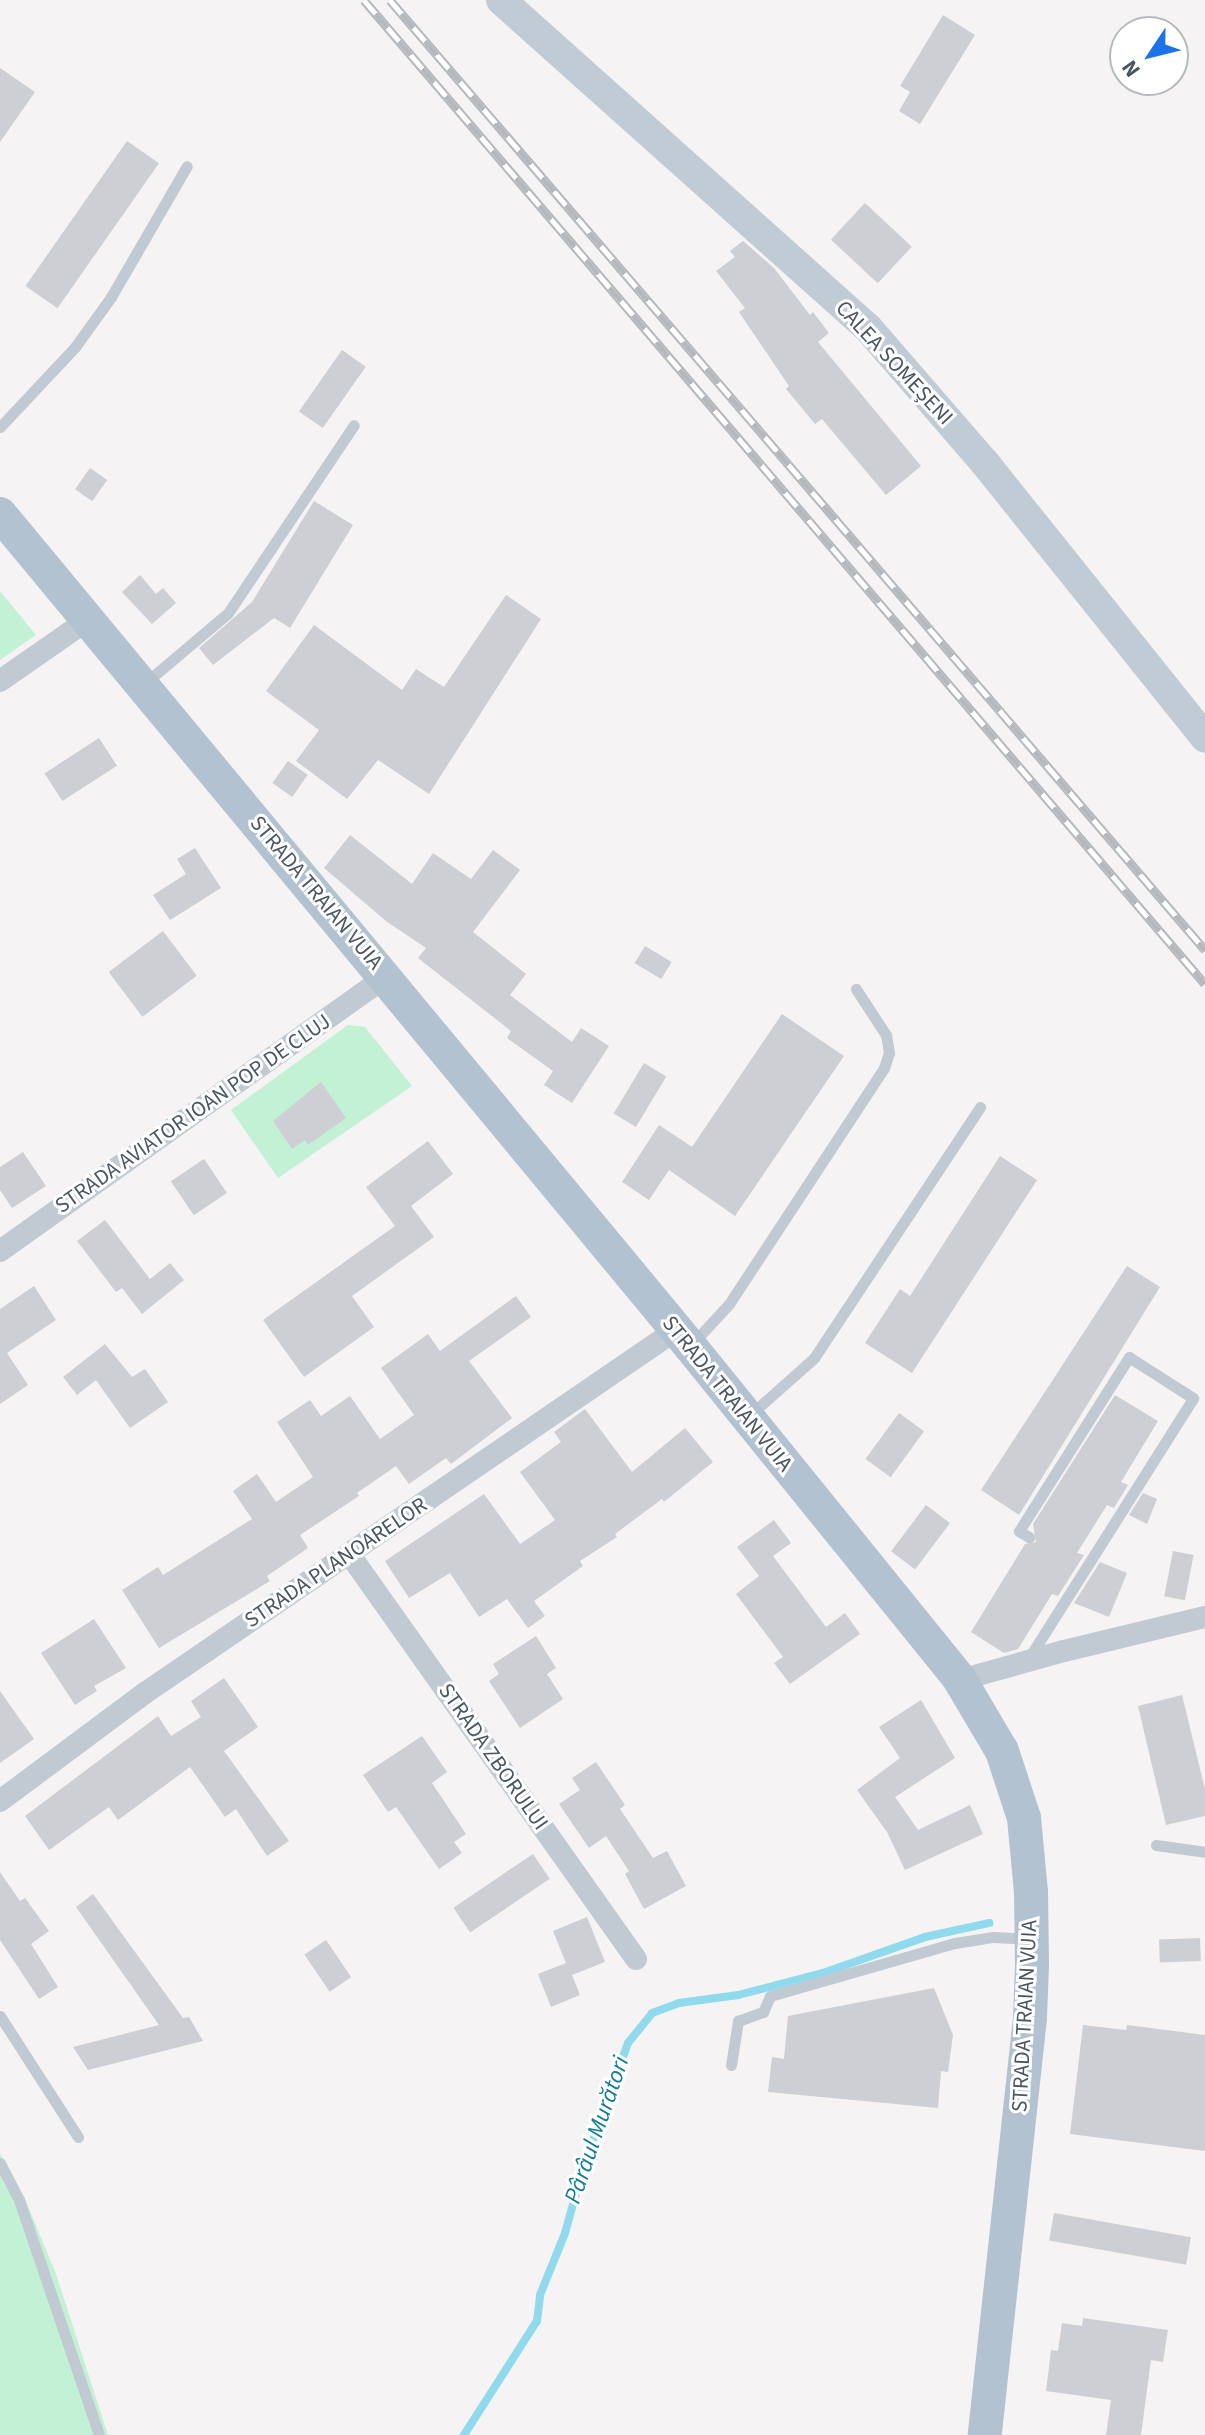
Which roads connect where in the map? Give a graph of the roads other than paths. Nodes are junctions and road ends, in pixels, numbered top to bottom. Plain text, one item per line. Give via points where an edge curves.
1 (501, 0) edge
2 (187, 166) dead end
3 (354, 425) dead end
4 (0, 427) edge
5 (0, 514) edge
6 (89, 619) junction
7 (0, 681) edge
8 (143, 685) junction
9 (1205, 738) edge
10 (385, 977) junction
11 (856, 989) dead end
12 (980, 1107) dead end
13 (0, 1251) edge
14 (683, 1338) junction
15 (747, 1417) junction
16 (1029, 1537) dead end
17 (350, 1555) junction
18 (1070, 1564) dead end
19 (1083, 1572) junction
20 (1205, 1617) edge
21 (1026, 1661) junction
22 (960, 1680) junction
23 (0, 1801) edge
24 (1156, 1845) dead end
25 (1205, 1852) edge
26 (1032, 1939) junction
27 (636, 1959) dead end
28 (0, 2016) edge
29 (731, 2065) dead end
30 (78, 2137) dead end
31 (0, 2163) edge
32 (99, 2435) edge
33 (985, 2435) edge

1 - 9 main road, CALEA SOMEȘENI via 868,328 985,463
2 - 4 lane via 111,297 75,347
3 - 8 lane via 228,613
5 - 6 main road, STRADA TRAIAN VUIA
6 - 7 street
6 - 8 main road, STRADA TRAIAN VUIA
8 - 10 main road, STRADA TRAIAN VUIA
10 - 13 street, STRADA AVIATOR IOAN POP DE CLUJ
10 - 14 main road, STRADA TRAIAN VUIA
11 - 14 lane via 886,1035 889,1053 884,1068 729,1304
12 - 15 lane via 814,1358
14 - 15 main road, STRADA TRAIAN VUIA
14 - 17 street, STRADA PLANOARELOR
15 - 22 main road, STRADA TRAIAN VUIA
16 - 19 lane via 1019,1531 1129,1357 1193,1398
17 - 23 street, STRADA PLANOARELOR via 145,1693
17 - 27 street, STRADA ZBORULUI
18 - 19 lane
19 - 21 lane
20 - 21 street
21 - 22 street
22 - 26 main road, STRADA TRAIAN VUIA via 1002,1751 1024,1818
24 - 25 lane
26 - 29 lane via 955,1943 770,1996 763,2012 738,2021
26 - 33 main road, STRADA TRAIAN VUIA via 1030,2018
28 - 30 lane
31 - 32 lane via 24,2214

